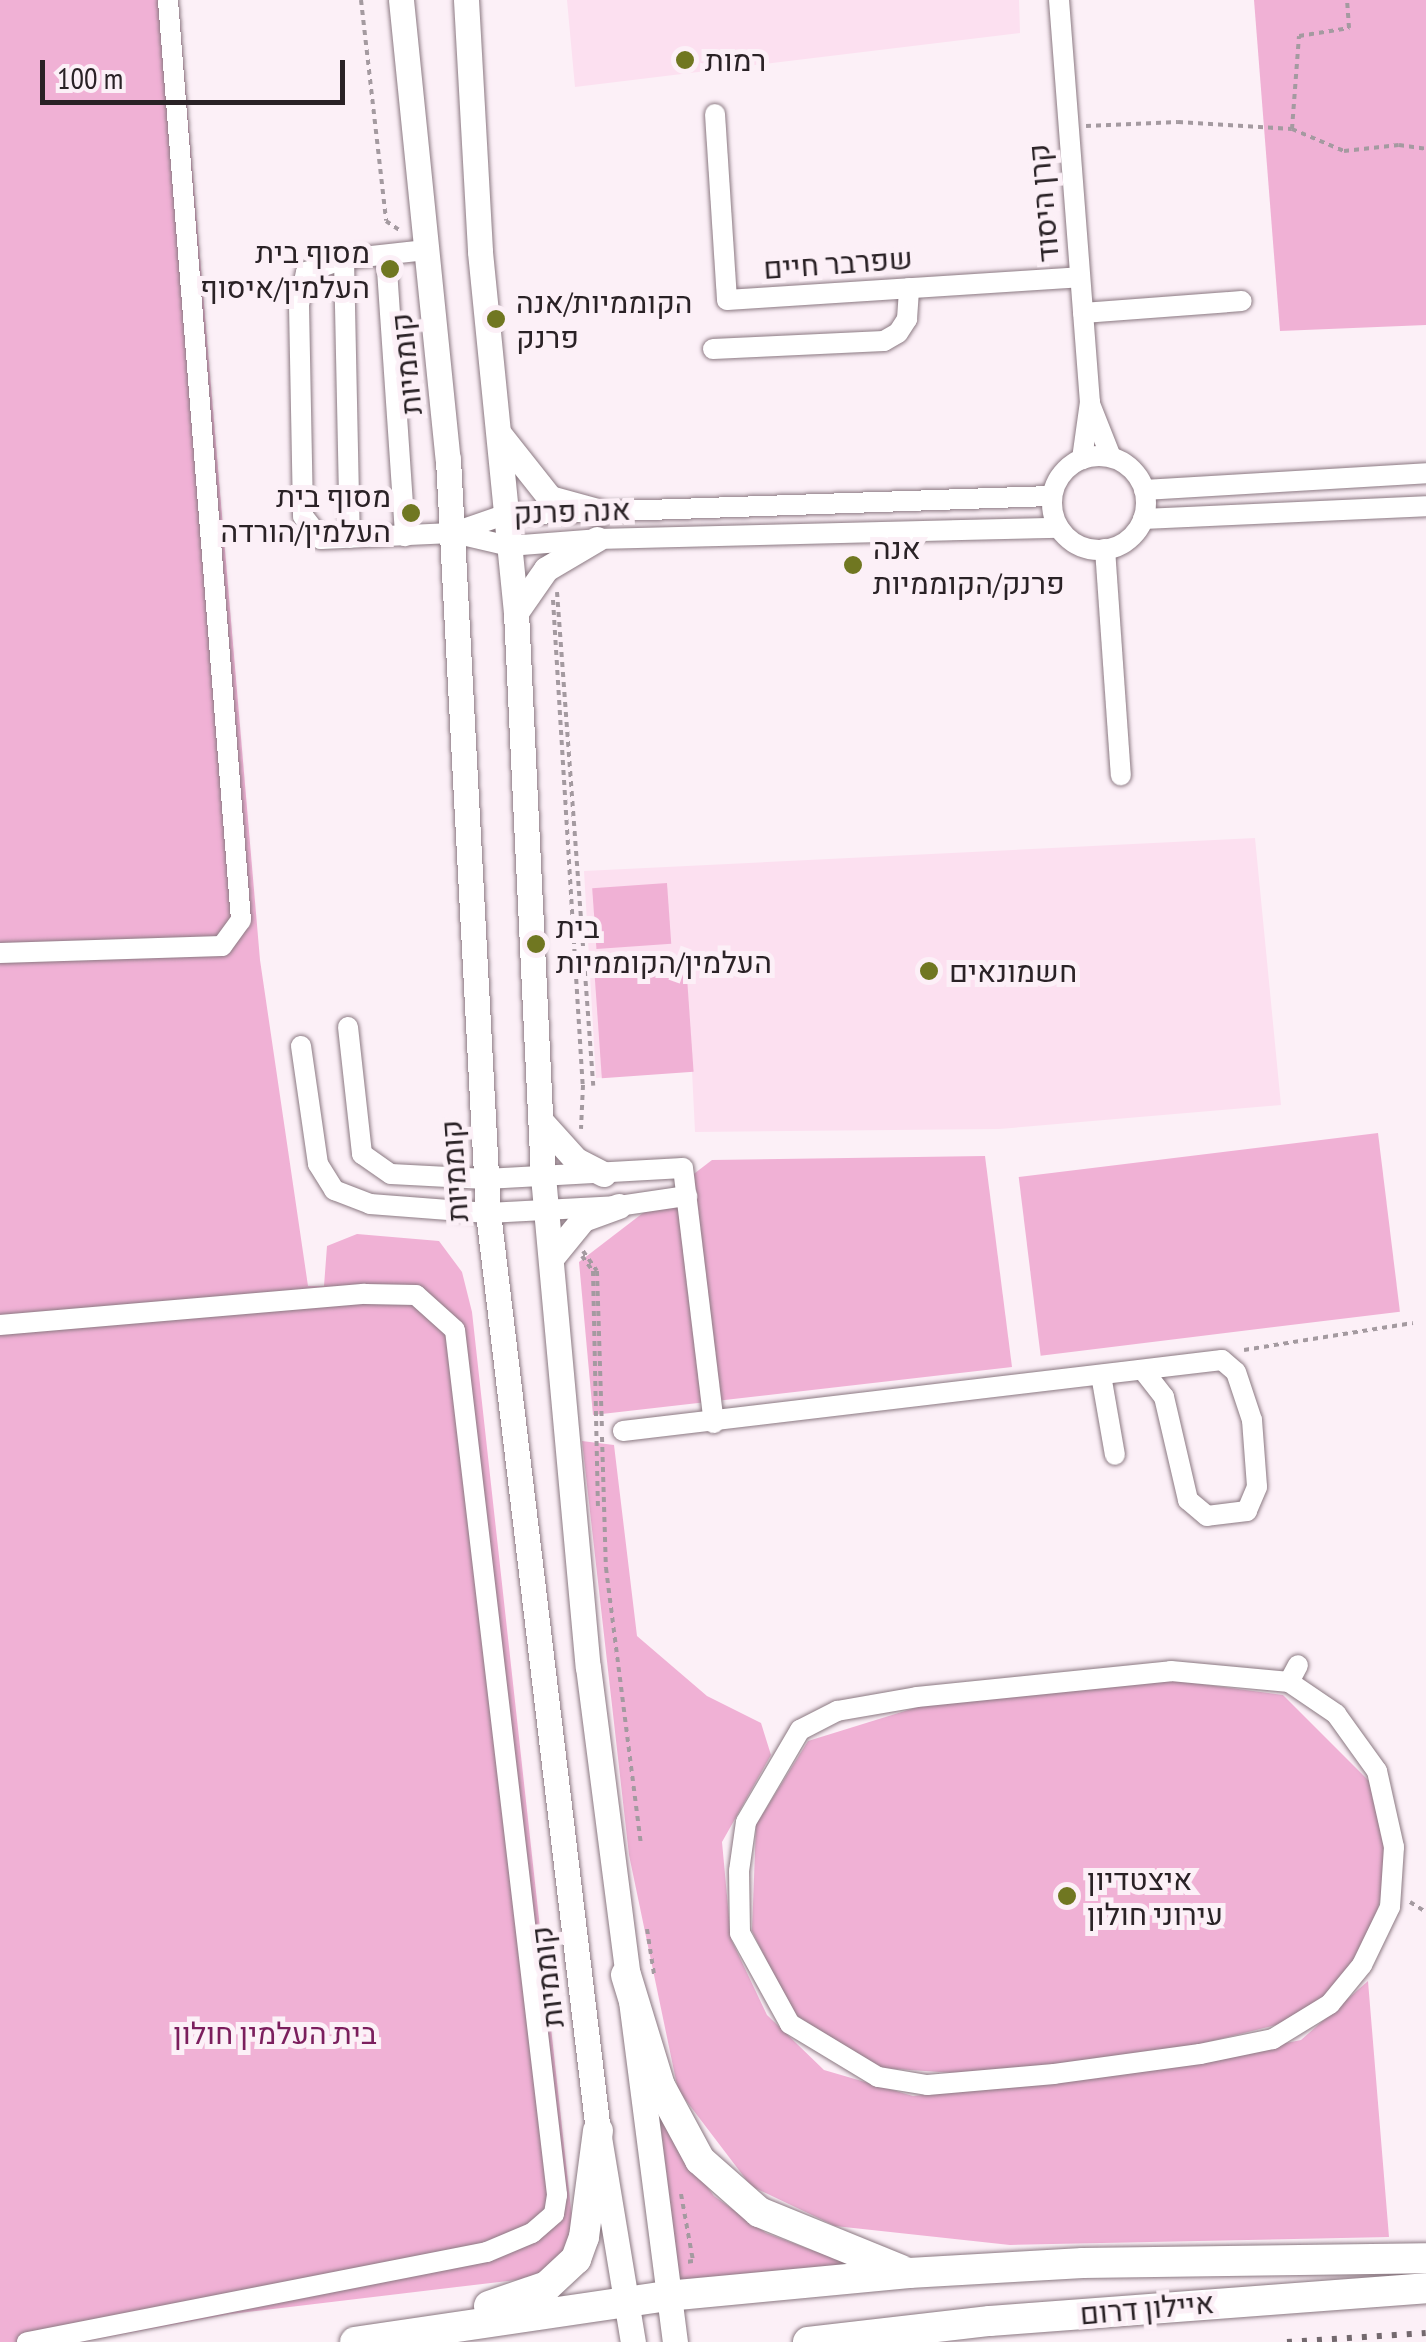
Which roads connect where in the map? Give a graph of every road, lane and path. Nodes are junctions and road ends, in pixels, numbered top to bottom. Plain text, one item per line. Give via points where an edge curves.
1 (168, 0) edge
2 (361, 0) edge
3 (401, 0) edge
4 (466, 0) edge
5 (1059, 0) edge
6 (1347, 0) edge
7 (715, 114) dead end
8 (1067, 126) junction
9 (1292, 130) junction
10 (1426, 149) edge
11 (426, 250) junction
12 (386, 255) junction
13 (344, 259) junction
14 (1080, 276) junction
15 (909, 288) junction
16 (1242, 301) dead end
17 (1082, 314) junction
18 (712, 350) dead end
19 (1090, 402) junction
20 (500, 435) junction
21 (1111, 457) junction
22 (1082, 458) junction
23 (1426, 473) edge
24 (1144, 490) junction
25 (1052, 496) junction
26 (1426, 506) edge
27 (600, 512) junction
28 (504, 515) junction
29 (1143, 519) junction
30 (1059, 528) junction
31 (452, 533) junction
32 (404, 536) junction
33 (350, 538) junction
34 (597, 540) junction
35 (509, 546) junction
36 (1105, 549) junction
37 (551, 566) junction
38 (516, 612) junction
39 (1121, 775) dead end
40 (0, 953) edge
41 (348, 1027) dead end
42 (301, 1046) dead end
43 (593, 1086) dead end
44 (540, 1120) junction
45 (581, 1134) dead end
46 (604, 1174) junction
47 (543, 1176) junction
48 (486, 1179) junction
49 (687, 1196) junction
50 (618, 1206) junction
51 (548, 1209) junction
52 (488, 1213) junction
53 (564, 1243) junction
54 (1412, 1323) dead end
55 (0, 1325) edge
56 (1222, 1360) junction
57 (1144, 1371) junction
58 (1101, 1375) junction
59 (714, 1424) junction
60 (622, 1431) dead end
61 (1116, 1455) dead end
62 (1293, 1674) joint
63 (641, 1844) dead end
64 (646, 1920) dead end
65 (640, 1976) junction
66 (598, 2132) junction
67 (1426, 2258) edge
68 (909, 2273) junction
69 (1426, 2288) edge
70 (667, 2296) junction
71 (626, 2302) junction
72 (393, 2334) junction
73 (674, 2336) edge
74 (632, 2337) edge
75 (27, 2342) edge
76 (355, 2342) edge
77 (808, 2342) edge

1 - 40 street via 241,920 222,946
2 - 11 path via 386,221
3 - 11 main road, קוממיות
4 - 20 main road via 480,252
5 - 8 street, קרן היסוד
6 - 9 path via 1349,28 1299,36
7 - 15 street, שפרבר חיים via 728,300
8 - 9 path via 1178,122
8 - 14 street, קרן היסוד
9 - 10 path via 1344,152
11 - 12 street
11 - 31 main road, קוממיות
12 - 13 street
12 - 32 street
13 - 33 street
13 - 33 street via 306,272 299,305 302,496 303,516 321,540
14 - 15 street, שפרבר חיים
14 - 17 street, קרן היסוד
15 - 18 street via 907,320 884,341
16 - 17 street
17 - 19 street, קרן היסוד
19 - 21 street, קרן היסוד
19 - 22 street, קרן היסוד
20 - 27 main road via 550,498
20 - 28 main road
21 - 22 street
21 - 24 street via 1138,476
22 - 25 street via 1058,480
23 - 24 street
24 - 29 street
25 - 27 street, אנה פרנק
25 - 30 street
26 - 29 street
27 - 28 street, אנה פרנק
28 - 31 street, אנה פרנק
28 - 35 main road
29 - 36 street via 1122,544
30 - 34 street, אנה פרנק
30 - 36 street via 1085,548
31 - 32 street
31 - 35 street, אנה פרנק
31 - 48 main road, קוממיות
32 - 33 street
34 - 35 street, אנה פרנק
34 - 37 main road
35 - 38 main road
36 - 39 street
37 - 38 main road
37 - 43 path
37 - 45 path
38 - 44 main road
41 - 48 street via 362,1154 391,1174
42 - 52 street via 318,1164 334,1190 370,1204
44 - 46 main road via 576,1160
44 - 47 main road
46 - 47 street
46 - 49 street via 682,1168
47 - 48 street
47 - 51 main road
48 - 52 main road, קוממיות
49 - 50 street
49 - 59 street
50 - 51 street
50 - 53 main road via 584,1219
51 - 52 street
51 - 53 main road
52 - 66 main road, קוממיות
53 - 63 path via 593,1271 600,1567
53 - 65 main road via 588,1668
54 - 56 path via 1249,1348
55 - 75 street via 365,1294 416,1295 455,1330 557,2194 554,2214 532,2233 487,2252
56 - 57 street
56 - 57 street via 1236,1372 1252,1420 1252,1516 1206,1516 1188,1500 1164,1397
57 - 58 street
58 - 59 street
58 - 61 street
59 - 60 street
62 - 62 street via 1336,1714 1377,1771 1394,1847 1390,1907 1362,1965 1330,2004 1273,2038 1200,2054 926,2085 878,2077 790,2024 740,1933 739,1871 746,1822 800,1730 837,1711 1112,1676 1171,1670
64 - 65 path
65 - 68 highway via 660,2086 700,2160 759,2212
65 - 70 main road
66 - 71 main road, קוממיות
66 - 72 highway via 584,2236 562,2276 533,2292
67 - 68 highway
68 - 70 highway
69 - 77 highway, איילון דרום
70 - 71 highway
70 - 73 main road
71 - 72 highway
71 - 74 main road, קוממיות
72 - 76 highway

